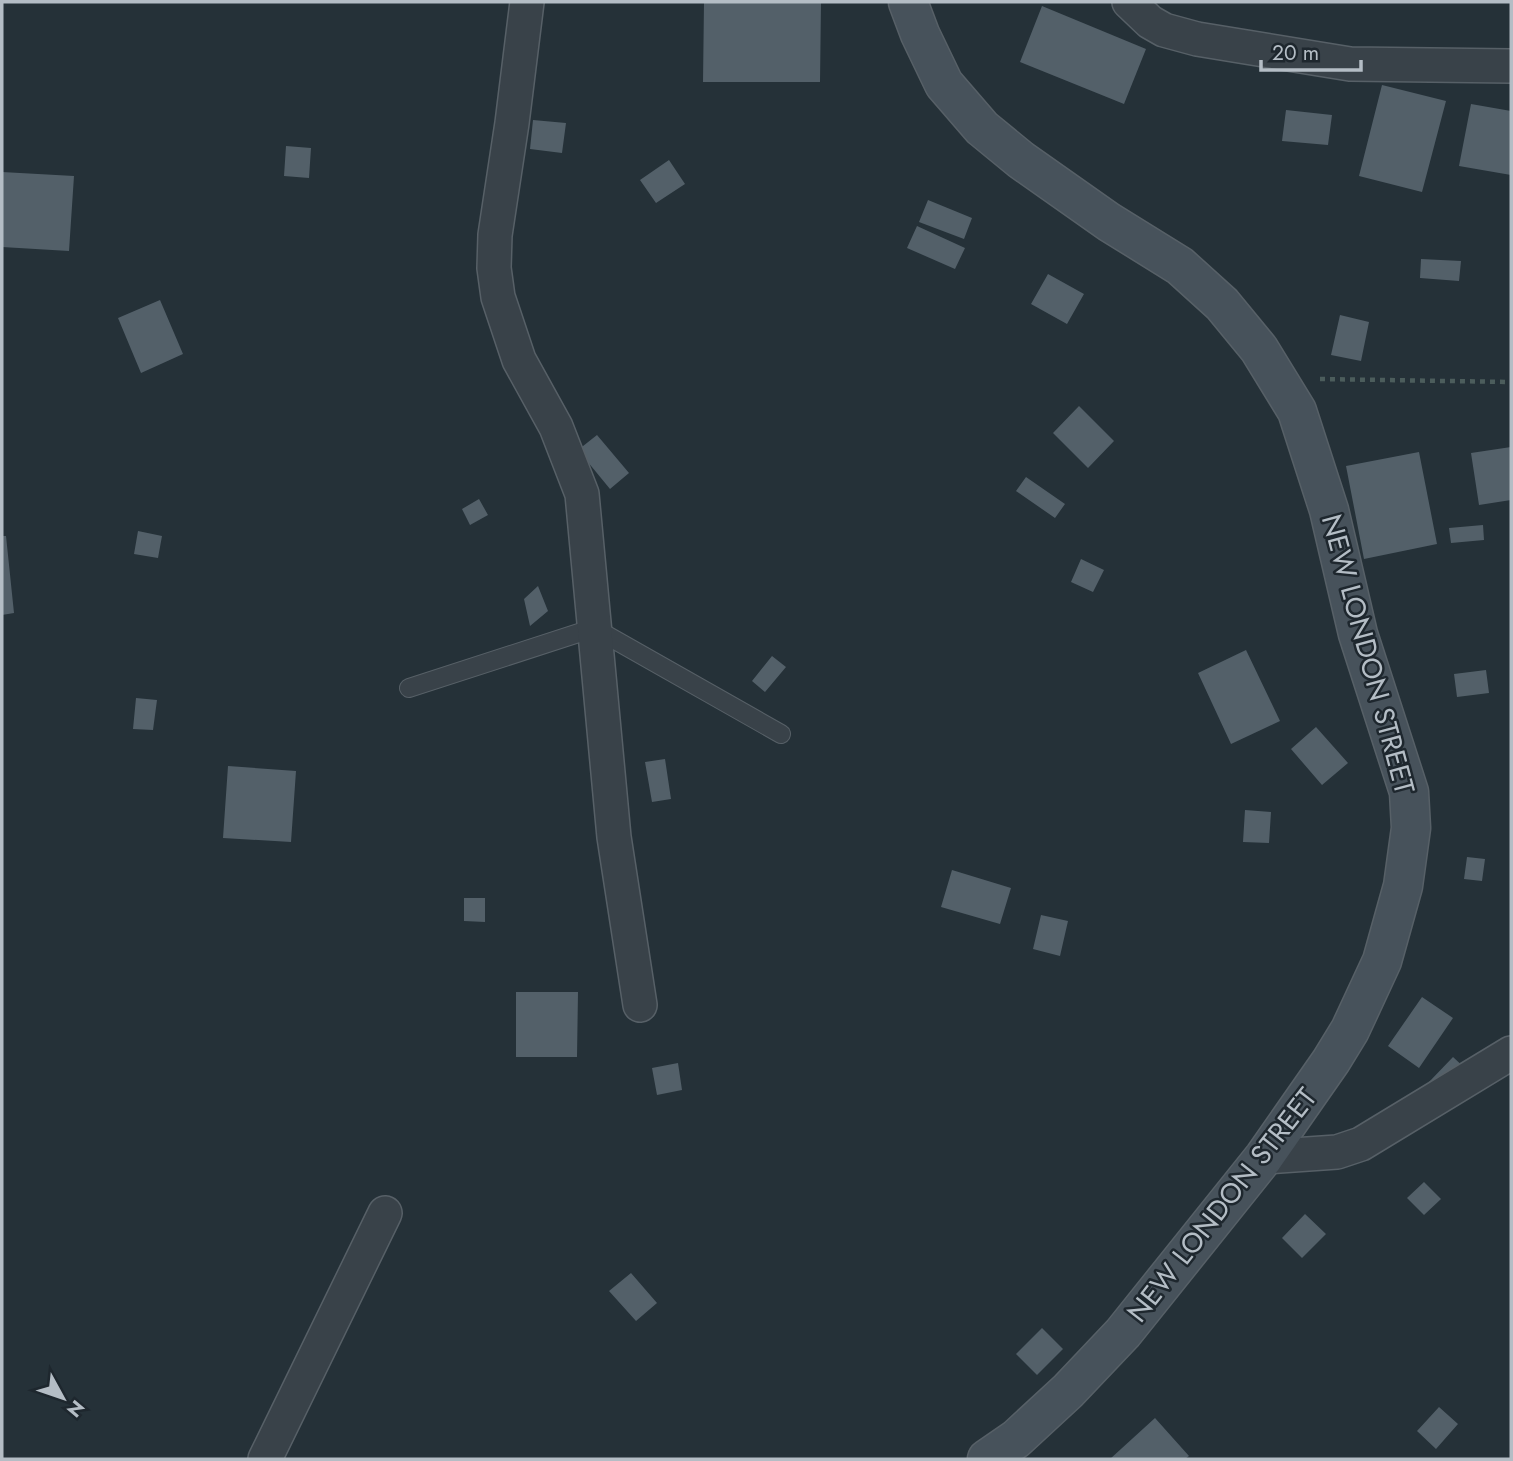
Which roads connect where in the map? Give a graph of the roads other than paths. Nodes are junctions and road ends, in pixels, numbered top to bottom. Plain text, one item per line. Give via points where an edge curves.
1 (527, 2) edge
2 (908, 2) edge
3 (1129, 2) edge
4 (1511, 66) edge
5 (594, 628) junction
6 (409, 688) dead end
7 (781, 734) dead end
8 (639, 1005) dead end
9 (1511, 1053) edge
10 (1264, 1157) junction
11 (385, 1213) dead end
12 (265, 1459) edge
13 (987, 1459) edge

1 - 5 street via 494,268 498,297 519,360 556,427 582,494
2 - 10 street, NEW LONDON STREET via 944,84 982,128 1109,222 1181,266 1222,304 1259,349 1297,411 1312,451 1358,634 1409,792 1411,828 1403,887 1382,961 1350,1030
3 - 4 street via 1164,30 1197,39 1350,64
5 - 6 lane
5 - 7 lane
5 - 8 street via 614,837
9 - 10 street via 1361,1144 1337,1152
10 - 13 street, NEW LONDON STREET via 1123,1333 1068,1391
11 - 12 street

